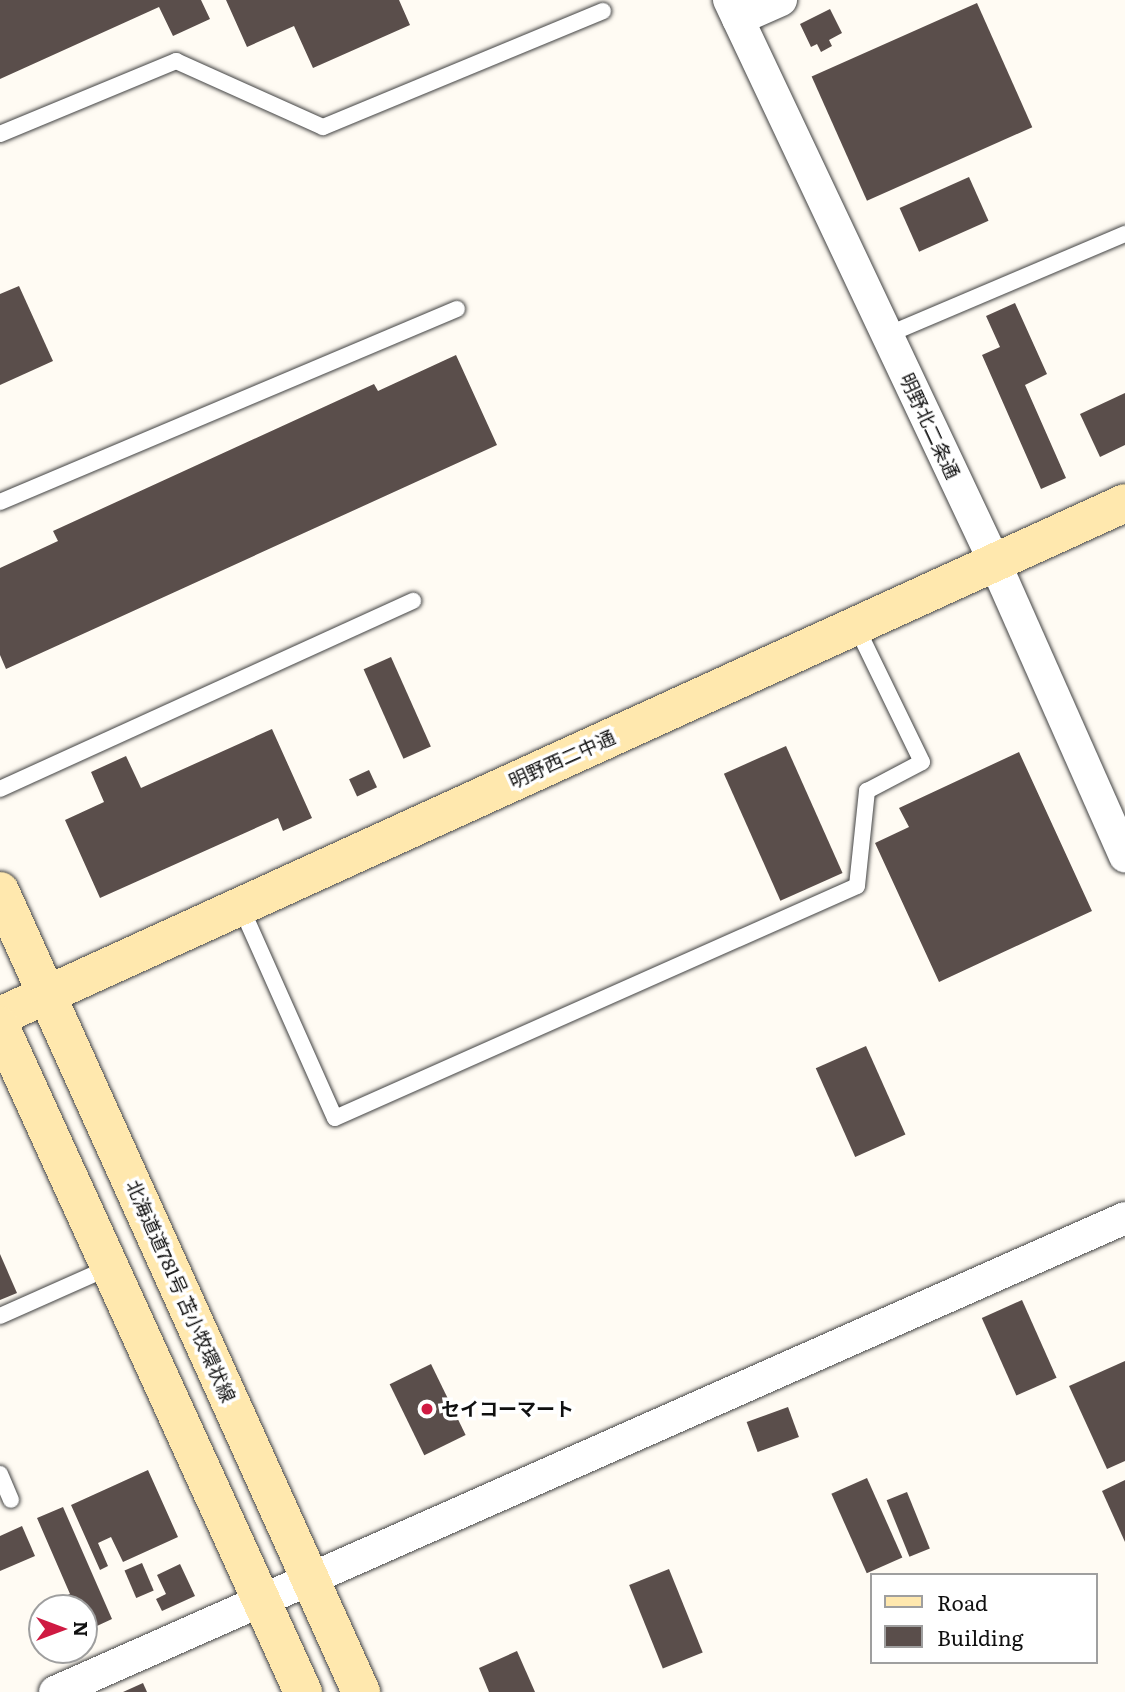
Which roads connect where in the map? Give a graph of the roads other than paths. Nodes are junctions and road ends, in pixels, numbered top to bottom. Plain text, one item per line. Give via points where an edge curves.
1 (781, 0) edge
2 (733, 10) edge
3 (603, 11) dead end
4 (0, 134) edge
5 (1125, 234) edge
6 (457, 309) dead end
7 (887, 335) junction
8 (0, 502) edge
9 (1125, 503) edge
10 (995, 563) junction
11 (413, 601) dead end
12 (856, 626) junction
13 (0, 789) edge
14 (1125, 856) edge
15 (0, 891) edge
16 (240, 905) junction
17 (48, 994) junction
18 (0, 1016) edge
19 (0, 1026) edge
20 (1125, 1218) edge
21 (110, 1267) junction
22 (0, 1316) edge
23 (0, 1474) edge
24 (11, 1500) dead end
25 (310, 1582) junction
26 (261, 1600) junction
27 (55, 1692) edge
28 (303, 1692) edge
29 (361, 1692) edge

1 - 2 street
2 - 7 street, 明野北二条通
3 - 4 lane via 323,127 176,61
5 - 7 lane
6 - 8 lane
7 - 10 street, 明野北二条通
9 - 10 main road, 明野西二中通
10 - 12 main road, 明野西二中通
10 - 14 street, 明野北二条通
11 - 13 lane
12 - 16 main road, 明野西二中通
12 - 16 lane via 922,762 867,792 857,886 335,1118
15 - 17 main road, 北海道道781号 苫小牧環状線
16 - 17 main road, 明野西二中通
17 - 18 main road, 明野西二中通
17 - 25 main road, 北海道道781号 苫小牧環状線
19 - 21 main road
20 - 25 street
21 - 22 lane
21 - 26 main road
23 - 24 lane
25 - 26 street
25 - 29 main road, 北海道道781号 苫小牧環状線
26 - 27 street
26 - 28 main road

